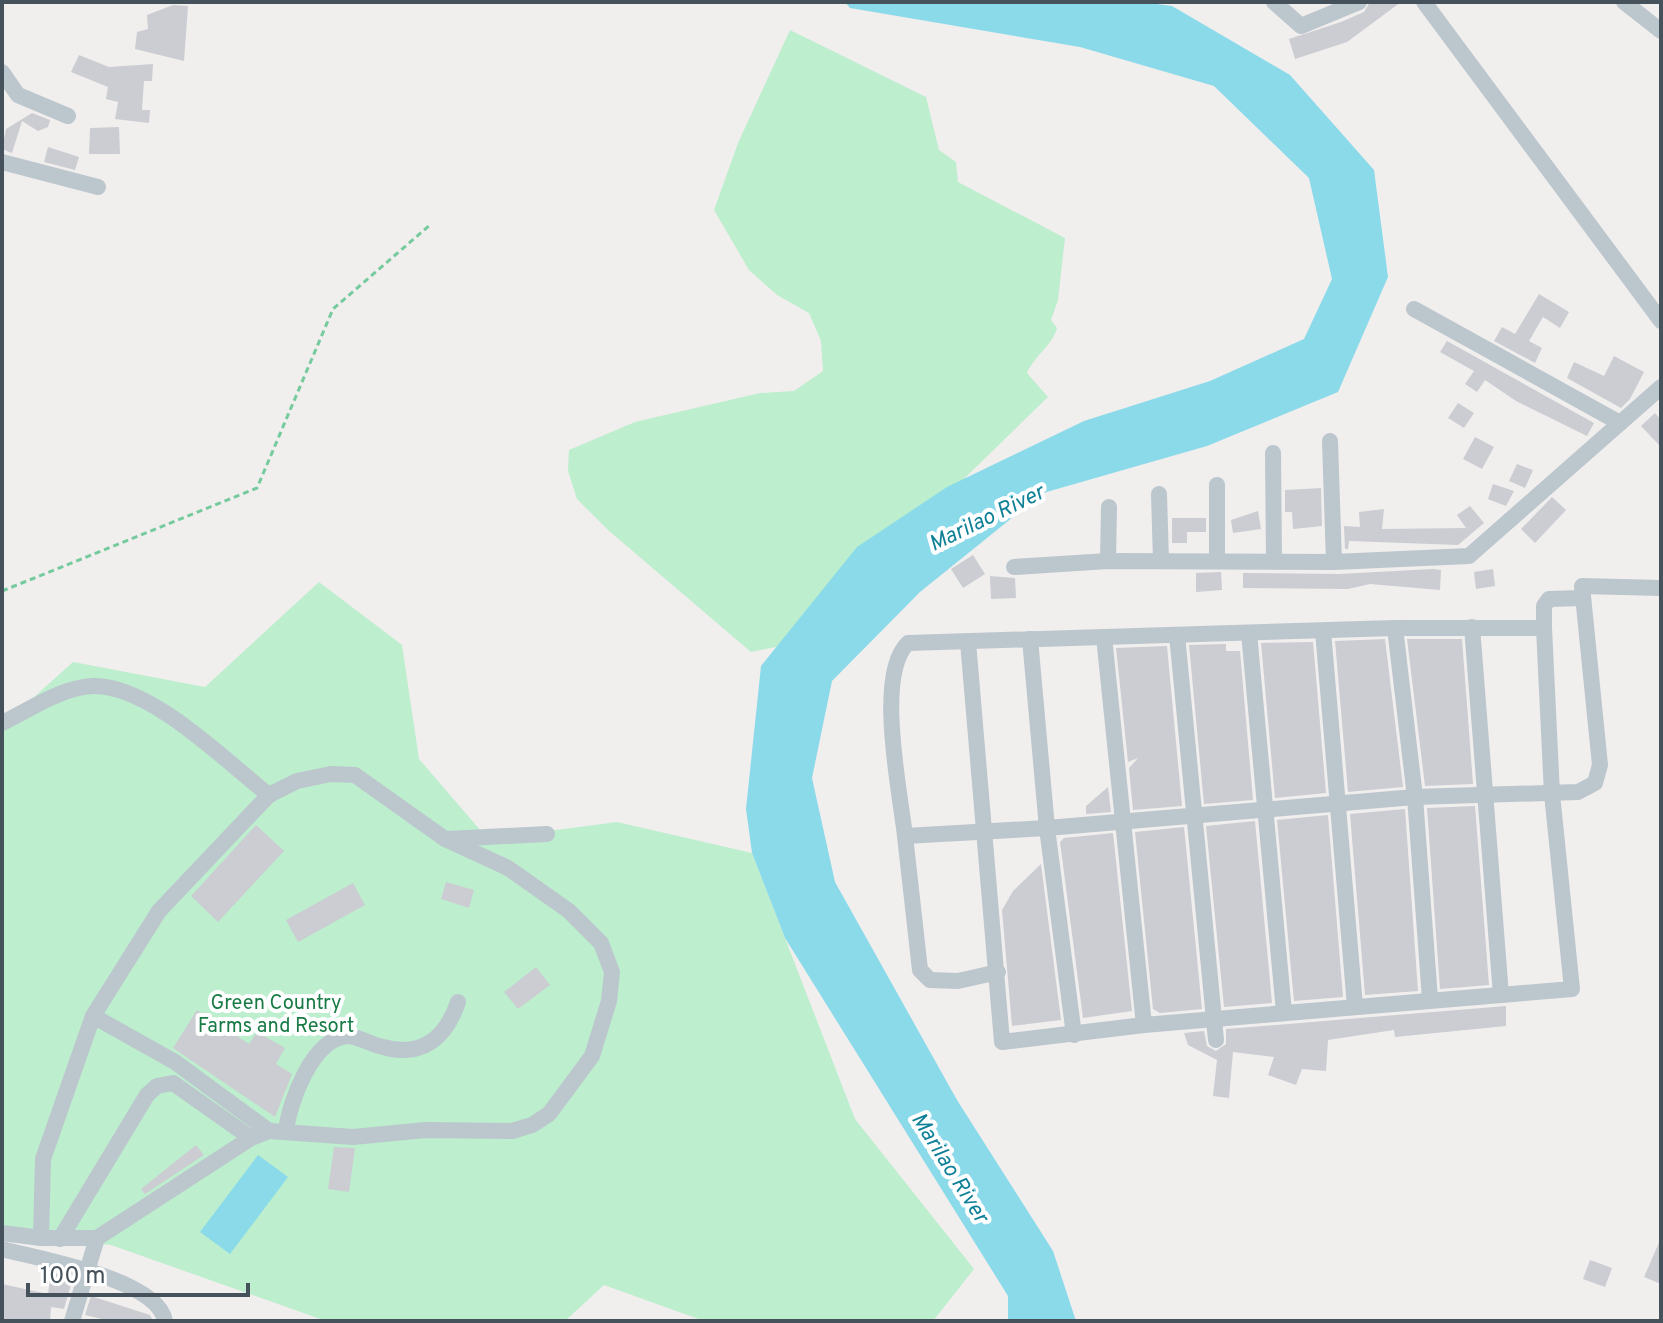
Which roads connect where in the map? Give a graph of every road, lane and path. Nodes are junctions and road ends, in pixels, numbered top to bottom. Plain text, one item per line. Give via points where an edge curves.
1 (1274, 2) edge
2 (1424, 2) edge
3 (1624, 2) edge
4 (1354, 3) edge
5 (1661, 31) edge
6 (3, 76) edge
7 (68, 116) dead end
8 (2, 162) edge
9 (98, 187) dead end
10 (431, 224) dead end
11 (1414, 309) dead end
12 (1661, 321) edge
13 (1661, 387) edge
14 (1620, 423) junction
15 (1330, 441) dead end
16 (1273, 453) dead end
17 (1217, 485) dead end
18 (1159, 494) dead end
19 (1109, 507) dead end
20 (1108, 561) junction
21 (1161, 561) junction
22 (1217, 561) junction
23 (1274, 561) junction
24 (1334, 562) junction
25 (1014, 567) dead end
26 (1661, 588) edge
27 (2, 591) edge
28 (1583, 598) junction
29 (1472, 627) junction
30 (1395, 628) junction
31 (1544, 628) junction
32 (1323, 631) junction
33 (1249, 633) junction
34 (1177, 635) junction
35 (1104, 637) junction
36 (1030, 639) junction
37 (968, 642) junction
38 (2, 723) edge
39 (1552, 794) junction
40 (269, 795) junction
41 (1485, 796) junction
42 (1415, 797) junction
43 (1337, 803) junction
44 (1265, 810) junction
45 (1192, 816) junction
46 (1121, 822) junction
47 (1047, 828) junction
48 (983, 830) junction
49 (547, 834) dead end
50 (905, 836) junction
51 (445, 839) junction
52 (998, 972) junction
53 (1501, 995) junction
54 (1430, 999) junction
55 (458, 1002) dead end
56 (1355, 1006) junction
57 (1284, 1012) junction
58 (93, 1016) junction
59 (1214, 1019) junction
60 (1144, 1025) junction
61 (1074, 1035) junction
62 (1216, 1040) dead end
63 (277, 1131) junction
64 (251, 1138) junction
65 (2, 1233) edge
66 (41, 1238) junction
67 (97, 1238) junction
68 (60, 1239) junction
69 (2, 1249) edge
70 (86, 1272) junction
71 (72, 1321) edge
72 (165, 1321) edge

1 - 4 street via 1301,26
2 - 12 street
3 - 5 street
6 - 7 street via 18,95
8 - 9 street
10 - 27 path via 333,309 257,488
11 - 14 street
13 - 14 street
14 - 24 street via 1469,556
15 - 24 street
16 - 23 street
17 - 22 street
18 - 21 street
19 - 20 street
20 - 21 street
20 - 25 street
21 - 22 street
22 - 23 street
23 - 24 street
26 - 28 street via 1582,586
28 - 31 street via 1549,599
28 - 39 street via 1599,775 1587,789
29 - 30 street
29 - 31 street
29 - 41 street
30 - 32 street
30 - 42 street
31 - 39 street
32 - 33 street
32 - 43 street
33 - 34 street
33 - 44 street
34 - 35 street
34 - 45 street
35 - 36 street
35 - 46 street
36 - 37 street
36 - 47 street
37 - 48 street
37 - 50 street via 908,643 897,653 891,701
38 - 40 street via 72,690 117,690 158,708
39 - 41 street
39 - 53 street via 1572,989
40 - 51 street via 297,781 355,775
40 - 58 street via 159,911
41 - 42 street
41 - 53 street
42 - 43 street
42 - 54 street
43 - 44 street
43 - 56 street
44 - 45 street
44 - 57 street
45 - 46 street
45 - 59 street
46 - 47 street
46 - 60 street
47 - 48 street
47 - 61 street
48 - 50 street
48 - 52 street
49 - 51 street
50 - 52 street via 920,970 930,980 950,981
51 - 63 street via 508,868 569,911 601,943 612,972 592,1056 549,1114 512,1131 426,1130 353,1137
52 - 61 street via 1002,1042
53 - 54 street
54 - 56 street
55 - 63 street via 449,1028 405,1052 348,1036 335,1041 316,1057
56 - 57 street
57 - 59 street
58 - 63 street via 175,1062
58 - 66 street via 43,1159
59 - 60 street
59 - 62 street
60 - 61 street
63 - 64 street
64 - 67 street
64 - 68 street via 173,1083 157,1086
65 - 66 street
66 - 68 street
67 - 68 street
67 - 70 street
69 - 70 street
70 - 71 street
70 - 72 street via 136,1289 159,1305

